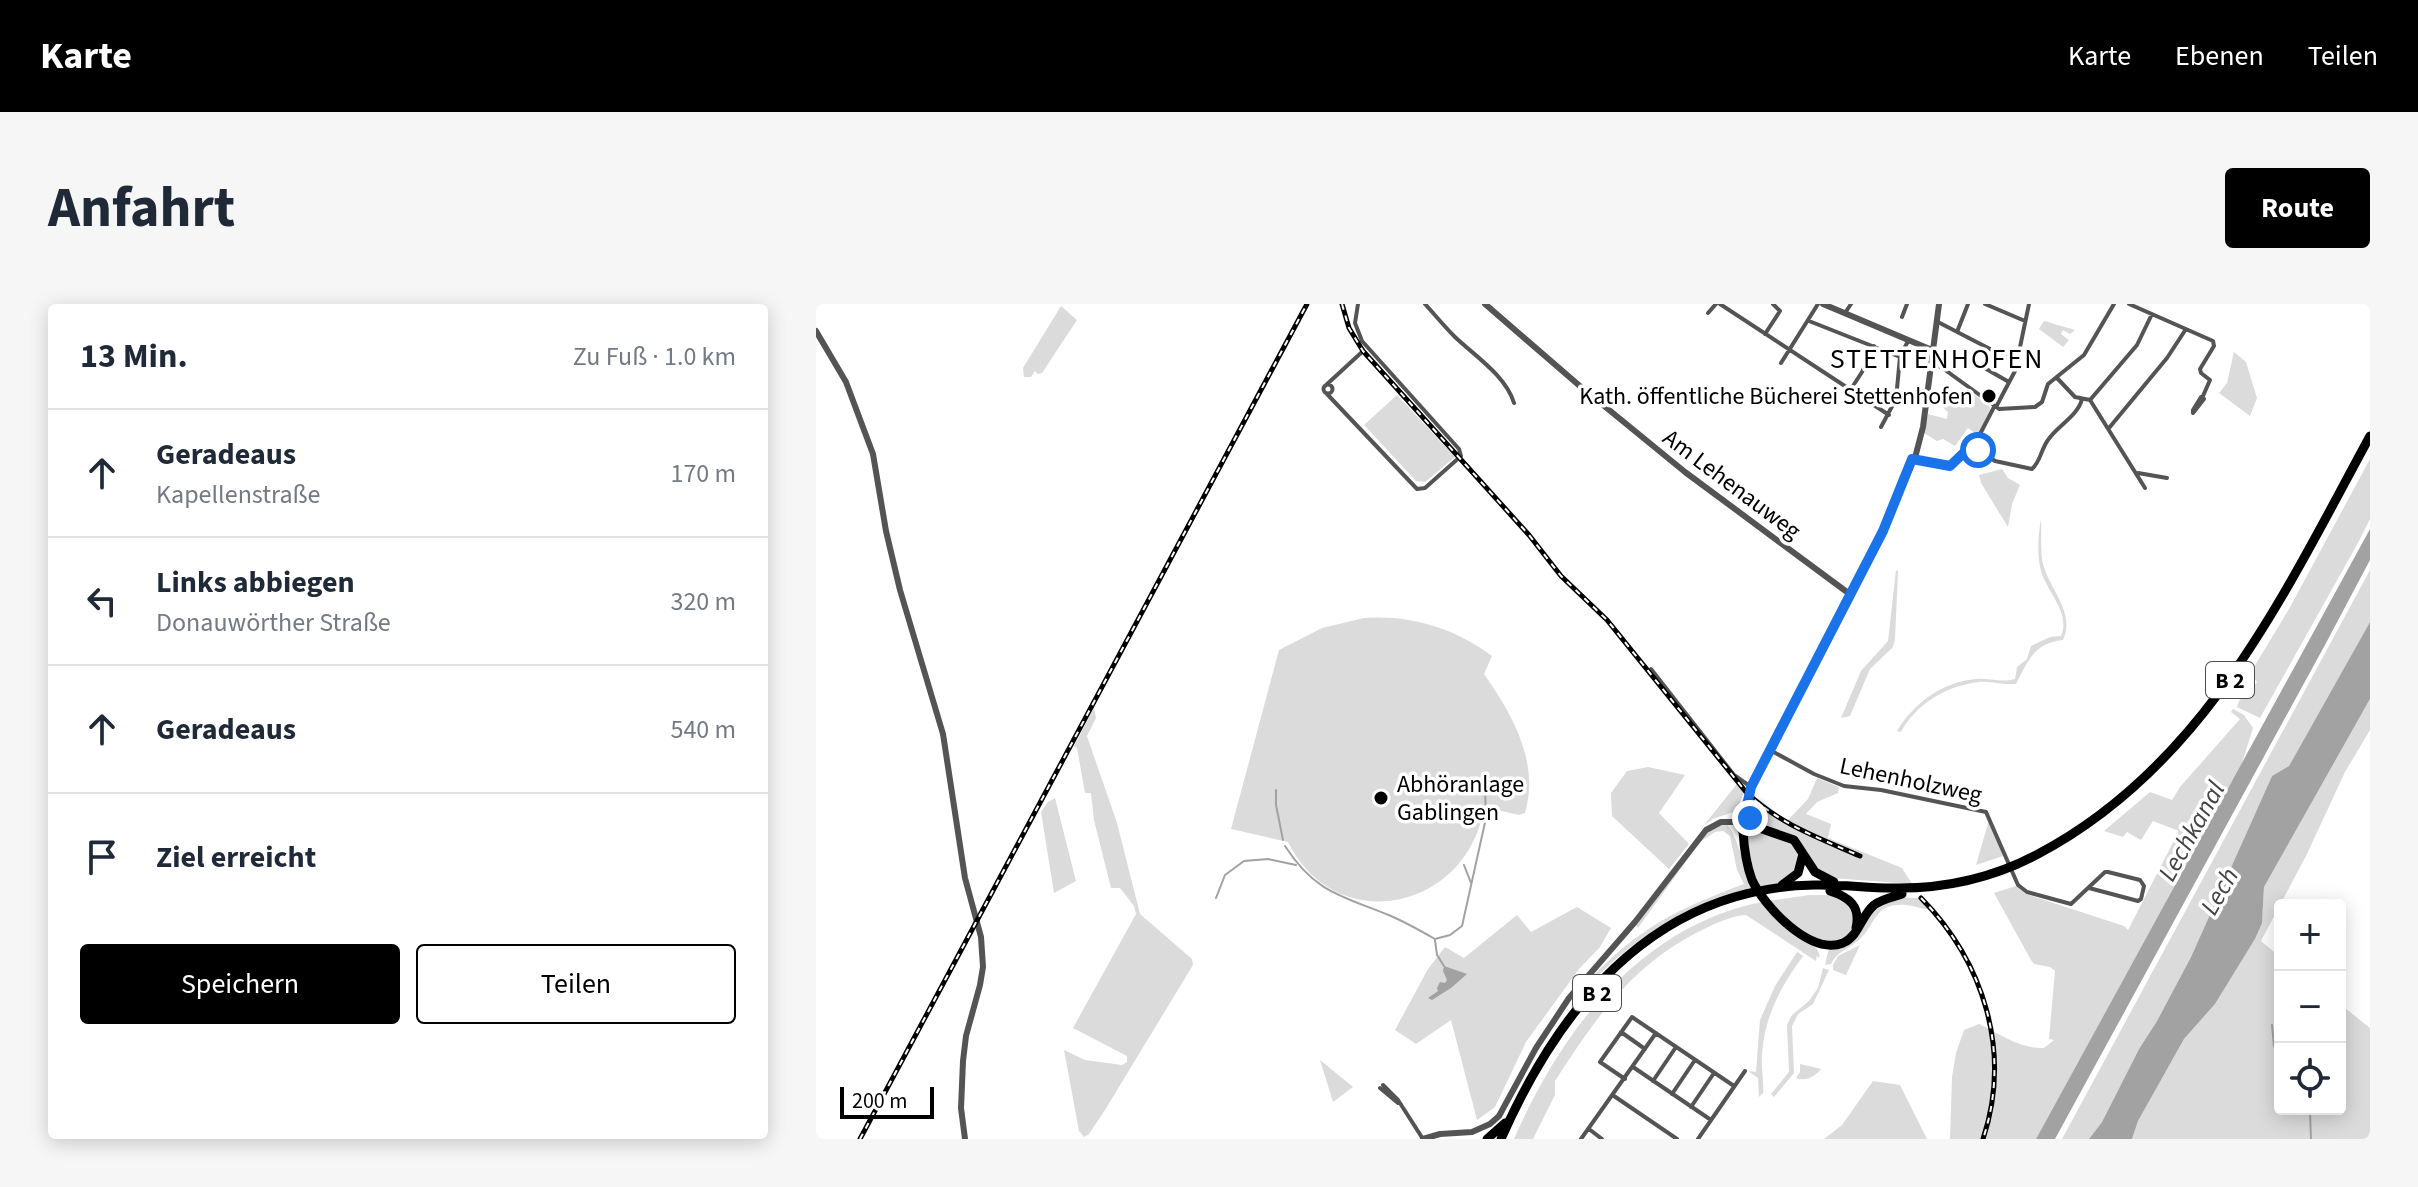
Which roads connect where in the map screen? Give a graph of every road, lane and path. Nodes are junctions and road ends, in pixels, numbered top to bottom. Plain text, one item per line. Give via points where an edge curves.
1 (1358, 304) edge
2 (1425, 304) edge
3 (1485, 304) edge
4 (1718, 304) edge
5 (1773, 304) edge
6 (1820, 304) edge
7 (1851, 304) edge
8 (1907, 304) edge
9 (1939, 304) edge
10 (1968, 304) edge
11 (1985, 304) edge
12 (2029, 304) edge
13 (2114, 304) edge
14 (2129, 304) edge
15 (2152, 304) edge
16 (1708, 313) dead end
17 (1845, 313) junction
18 (2150, 313) junction
19 (1902, 317) dead end
20 (1809, 321) junction
21 (1936, 321) junction
22 (2025, 321) junction
23 (2186, 329) junction
24 (816, 331) edge
25 (1957, 332) junction
26 (1765, 334) junction
27 (1908, 341) junction
28 (1874, 346) junction
29 (1932, 350) junction
30 (1790, 351) junction
31 (1362, 352) dead end
32 (1900, 357) junction
33 (1781, 363) dead end
34 (2017, 363) junction
35 (1931, 364) junction
36 (1981, 366) dead end
37 (1337, 374) junction
38 (2057, 377) junction
39 (2009, 382) junction
40 (1851, 389) junction
41 (1330, 391) junction
42 (2203, 396) dead end
43 (2082, 399) junction
44 (2090, 400) junction
45 (1514, 403) dead end
46 (1995, 407) junction
47 (1889, 415) junction
48 (1881, 427) dead end
49 (2109, 428) junction
50 (2370, 436) edge
51 (1972, 445) junction
52 (2370, 449) edge
53 (1912, 459) junction
54 (2138, 473) junction
55 (2167, 478) dead end
56 (2145, 488) dead end
57 (1872, 552) junction
58 (1857, 579) junction
59 (1838, 586) junction
60 (1851, 594) junction
61 (1651, 669) dead end
62 (1770, 750) junction
63 (1751, 787) junction
64 (1745, 815) junction
65 (1735, 822) junction
66 (1747, 828) junction
67 (1803, 854) junction
68 (2020, 866) junction
69 (1845, 885) junction
70 (2089, 888) junction
71 (1773, 891) junction
72 (1830, 891) junction
73 (1902, 892) junction
74 (1750, 896) junction
75 (1855, 933) junction
76 (1621, 1032) junction
77 (1656, 1033) junction
78 (1676, 1047) junction
79 (1645, 1049) junction
80 (1695, 1060) junction
81 (1633, 1067) junction
82 (1745, 1071) dead end
83 (1714, 1073) junction
84 (1625, 1079) junction
85 (1653, 1081) junction
86 (1734, 1086) junction
87 (1382, 1087) dead end
88 (1672, 1094) junction
89 (1614, 1096) junction
90 (1691, 1107) junction
91 (1510, 1118) junction
92 (1711, 1120) junction
93 (1589, 1129) junction
94 (965, 1139) edge
95 (1423, 1139) edge
96 (1487, 1139) edge
97 (1501, 1139) edge
98 (1507, 1139) edge
99 (1581, 1139) edge
100 (1602, 1139) edge
101 (1677, 1139) edge
102 (1698, 1139) edge

1 - 41 street via 1355,323 1362,341 1462,454 1425,488 1417,489
2 - 45 street via 1489,368
3 - 59 street, Am Lehenauweg via 1645,441
4 - 16 street
4 - 26 street
5 - 26 street via 1780,311
6 - 17 street
6 - 20 street
7 - 17 street
8 - 19 street
9 - 21 street
10 - 25 street
11 - 22 street
12 - 22 street
13 - 38 street via 2084,355
14 - 18 street
15 - 18 street
17 - 27 street
18 - 23 street
18 - 44 street via 2137,345
20 - 28 street
20 - 30 street
21 - 25 street
21 - 29 street
22 - 34 street
23 - 42 street via 2215,343 2200,369 2210,380
23 - 49 street
24 - 94 street via 846,382 873,454 900,590 943,734 965,878 981,937 983,967 963,1061
25 - 34 street
26 - 30 street
27 - 29 street
27 - 32 street
28 - 32 street
28 - 40 street
29 - 35 street
30 - 33 street
30 - 40 street
31 - 37 street
32 - 47 street via 1899,388
34 - 39 street
35 - 46 street
35 - 53 street
36 - 39 street
37 - 41 street
37 - 41 street via 1325,386 1330,385
38 - 43 street
38 - 46 street via 2038,406
39 - 46 street
40 - 47 street
43 - 44 street
43 - 51 street via 2032,469 1995,461
44 - 49 street
46 - 51 street
47 - 48 street
49 - 54 street
50 - 68 highway, B 2 via 2267,625 2206,710 2104,810
51 - 53 street via 1950,466
52 - 68 highway, B 2 via 2275,623 2213,711 2112,812 2072,841
53 - 57 street
54 - 55 street
54 - 56 street
57 - 58 street
57 - 60 street
58 - 59 street
58 - 60 street
59 - 60 street, Am Lehenauweg
60 - 62 street
61 - 63 street via 1734,775
62 - 63 street
62 - 70 street, Lehenholzweg via 1844,786 1986,812 2022,889 2071,904
63 - 64 street
64 - 65 street
64 - 66 street via 1751,819
65 - 66 street via 1737,829
65 - 95 street via 1706,830 1582,980 1499,1116 1472,1132
66 - 67 highway via 1789,837
66 - 75 highway via 1747,866 1771,909 1807,937 1827,944 1842,943
67 - 69 highway via 1820,875
67 - 71 highway via 1798,873
68 - 73 highway, B 2
69 - 71 highway, B 2
69 - 73 highway, B 2
70 - 70 street, Lehenholzweg via 2138,901 2144,886 2140,880 2108,872
71 - 72 highway, B 2
71 - 74 highway, B 2
72 - 73 highway, B 2
72 - 75 highway via 1853,904 1858,917
73 - 75 highway via 1876,903
74 - 91 highway, B 2 via 1684,918 1619,962 1559,1032
74 - 98 highway, B 2 via 1672,931 1616,973 1559,1043
76 - 77 street via 1632,1017
76 - 79 street
76 - 84 street via 1600,1062
77 - 78 street
77 - 79 street
78 - 80 street
78 - 85 street
79 - 81 street
80 - 83 street
80 - 88 street
81 - 84 street
81 - 85 street
82 - 86 street
83 - 86 street
83 - 90 street
84 - 89 street
85 - 88 street
86 - 92 street
87 - 95 street via 1393,1093
88 - 90 street
89 - 93 street
89 - 101 street
90 - 92 street
91 - 96 highway, B 2
91 - 97 highway, B 2
92 - 102 street
93 - 99 street
93 - 100 street

